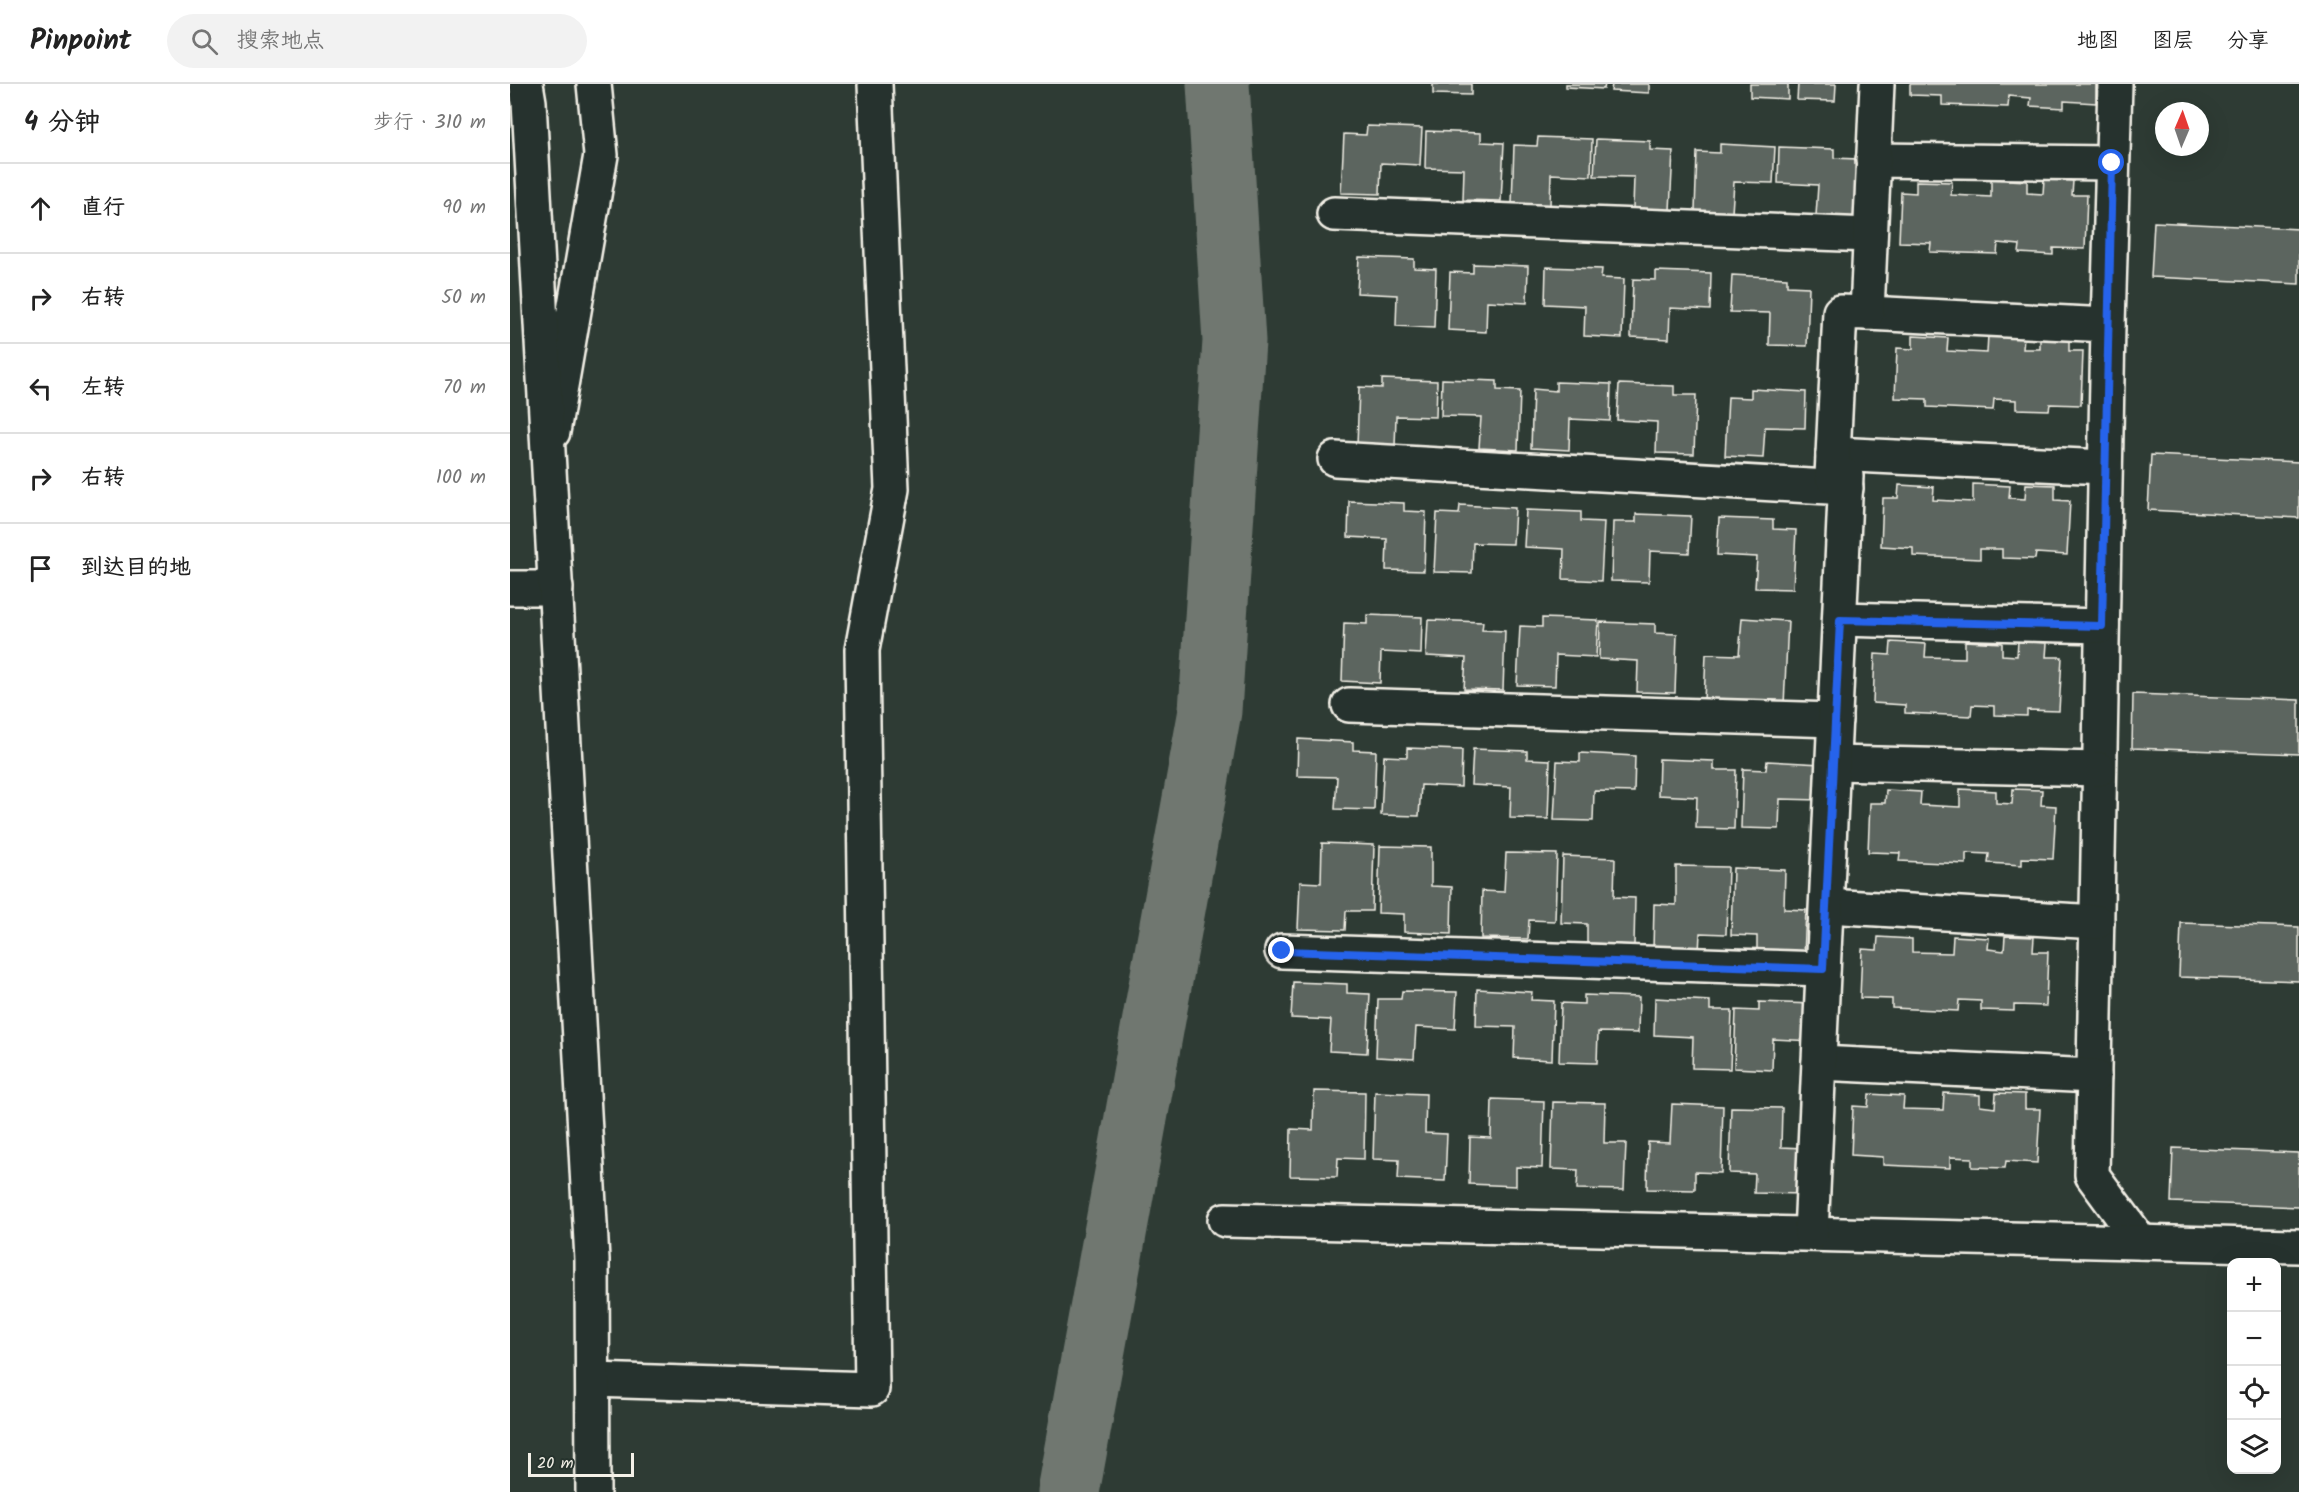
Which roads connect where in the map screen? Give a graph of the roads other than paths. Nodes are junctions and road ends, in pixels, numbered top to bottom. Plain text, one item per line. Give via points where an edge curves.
1 (526, 84) edge
2 (594, 84) edge
3 (875, 84) edge
4 (1877, 84) edge
5 (2115, 84) edge
6 (1874, 160) junction
7 (2112, 163) junction
8 (1334, 214) dead end
9 (1870, 235) junction
10 (1867, 313) junction
11 (2108, 325) junction
12 (1833, 454) junction
13 (1335, 459) dead end
14 (549, 460) junction
15 (2105, 467) junction
16 (1846, 488) junction
17 (510, 588) edge
18 (556, 588) junction
19 (1840, 620) junction
20 (2102, 626) junction
21 (1350, 705) dead end
22 (1835, 720) junction
23 (1833, 762) junction
24 (2099, 770) junction
25 (1827, 906) junction
26 (2097, 922) junction
27 (1282, 951) dead end
28 (1823, 969) junction
29 (1819, 1063) junction
30 (2094, 1076) junction
31 (1225, 1220) dead end
32 (1811, 1234) junction
33 (2141, 1242) junction
34 (2299, 1246) edge
35 (593, 1380) junction
36 (593, 1492) edge

1 - 14 street
2 - 14 street via 601,155
3 - 35 street via 892,489 862,650 872,1389
4 - 6 street
5 - 7 street
6 - 7 street
6 - 9 street
7 - 11 street
8 - 9 street
9 - 10 street
10 - 11 street
10 - 12 street via 1840,312
11 - 15 street
12 - 15 street
12 - 16 street via 1832,476 1846,476
13 - 16 street
14 - 18 street
15 - 20 street
16 - 19 street
17 - 18 street
18 - 35 street via 592,1260
19 - 20 street
19 - 22 street
20 - 24 street
21 - 22 street
22 - 23 street
23 - 24 street
23 - 25 street
24 - 26 street
25 - 26 street
25 - 28 street
26 - 30 street
27 - 28 street
28 - 29 street
29 - 30 street
29 - 32 street
30 - 33 street via 2092,1175
31 - 32 street
32 - 33 street
33 - 34 street
35 - 36 street

